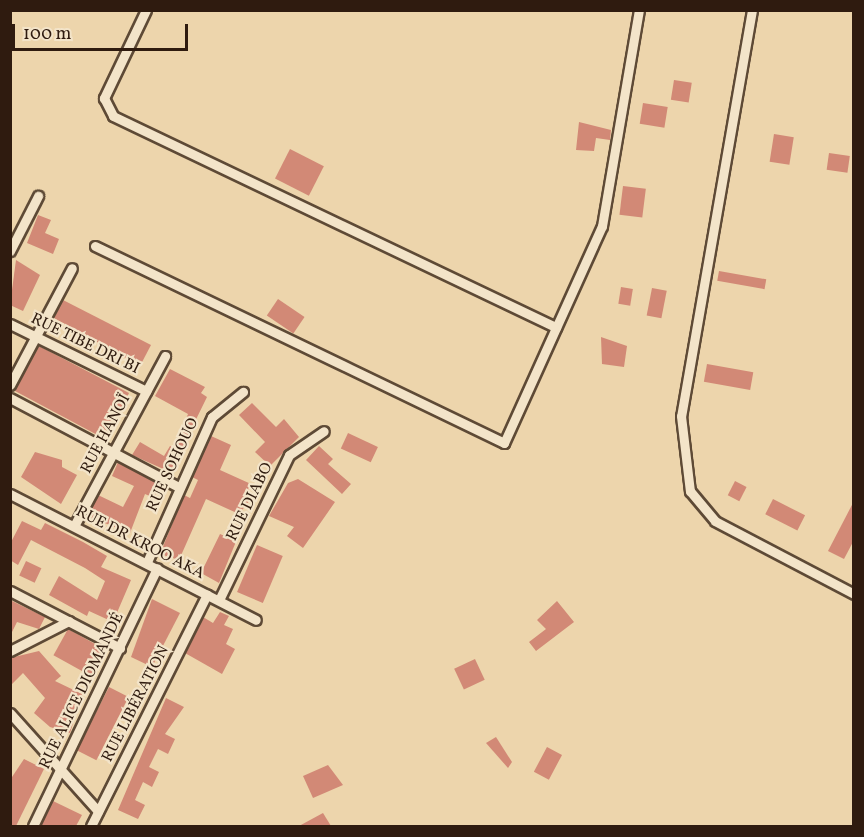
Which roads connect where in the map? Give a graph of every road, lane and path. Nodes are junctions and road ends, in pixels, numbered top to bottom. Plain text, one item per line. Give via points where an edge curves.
1 (146, 10) edge
2 (639, 10) edge
3 (752, 10) edge
4 (38, 196) dead end
5 (13, 239) edge
6 (95, 246) dead end
7 (10, 251) edge
8 (72, 268) dead end
9 (10, 324) edge
10 (556, 327) junction
11 (37, 337) junction
12 (165, 356) dead end
13 (10, 385) edge
14 (146, 391) junction
15 (243, 392) dead end
16 (10, 398) edge
17 (324, 431) dead end
18 (114, 450) junction
19 (177, 486) junction
20 (10, 494) edge
21 (74, 526) junction
22 (147, 562) junction
23 (157, 568) junction
24 (10, 591) edge
25 (207, 594) junction
26 (854, 594) edge
27 (219, 600) junction
28 (256, 620) dead end
29 (69, 621) junction
30 (120, 648) junction
31 (10, 651) edge
32 (10, 713) edge
33 (62, 770) junction
34 (98, 811) junction
35 (33, 826) edge
36 (91, 826) edge

1 - 10 street via 104,98 113,116
2 - 10 street via 602,226
3 - 26 street via 681,416 690,491 715,521
4 - 5 street
5 - 7 street
6 - 10 street via 504,443
8 - 11 street
9 - 11 street, RUE TIBE DRI BI
11 - 13 street
11 - 14 street, RUE TIBE DRI BI
12 - 14 street, RUE HANOÏ
14 - 18 street, RUE HANOÏ
15 - 19 street, RUE SOHOUO via 212,417
16 - 18 street
17 - 27 street, RUE DIABO via 289,455
18 - 19 street
18 - 21 street, RUE HANOÏ
19 - 22 street, RUE SOHOUO
20 - 21 street, RUE DR KROO AKA
21 - 22 street, RUE DR KROO AKA
22 - 23 street, RUE DR KROO AKA
23 - 25 street, RUE DR KROO AKA
23 - 30 street, RUE ALICE DIOMANDÉ
24 - 29 street
25 - 27 street, RUE DR KROO AKA
25 - 34 street, RUE LIBÉRATION
27 - 28 street, RUE DR KROO AKA
29 - 30 street
29 - 31 street
30 - 33 street, RUE ALICE DIOMANDÉ
32 - 33 street
33 - 34 street
33 - 35 street, RUE ALICE DIOMANDÉ
34 - 36 street, RUE LIBÉRATION

